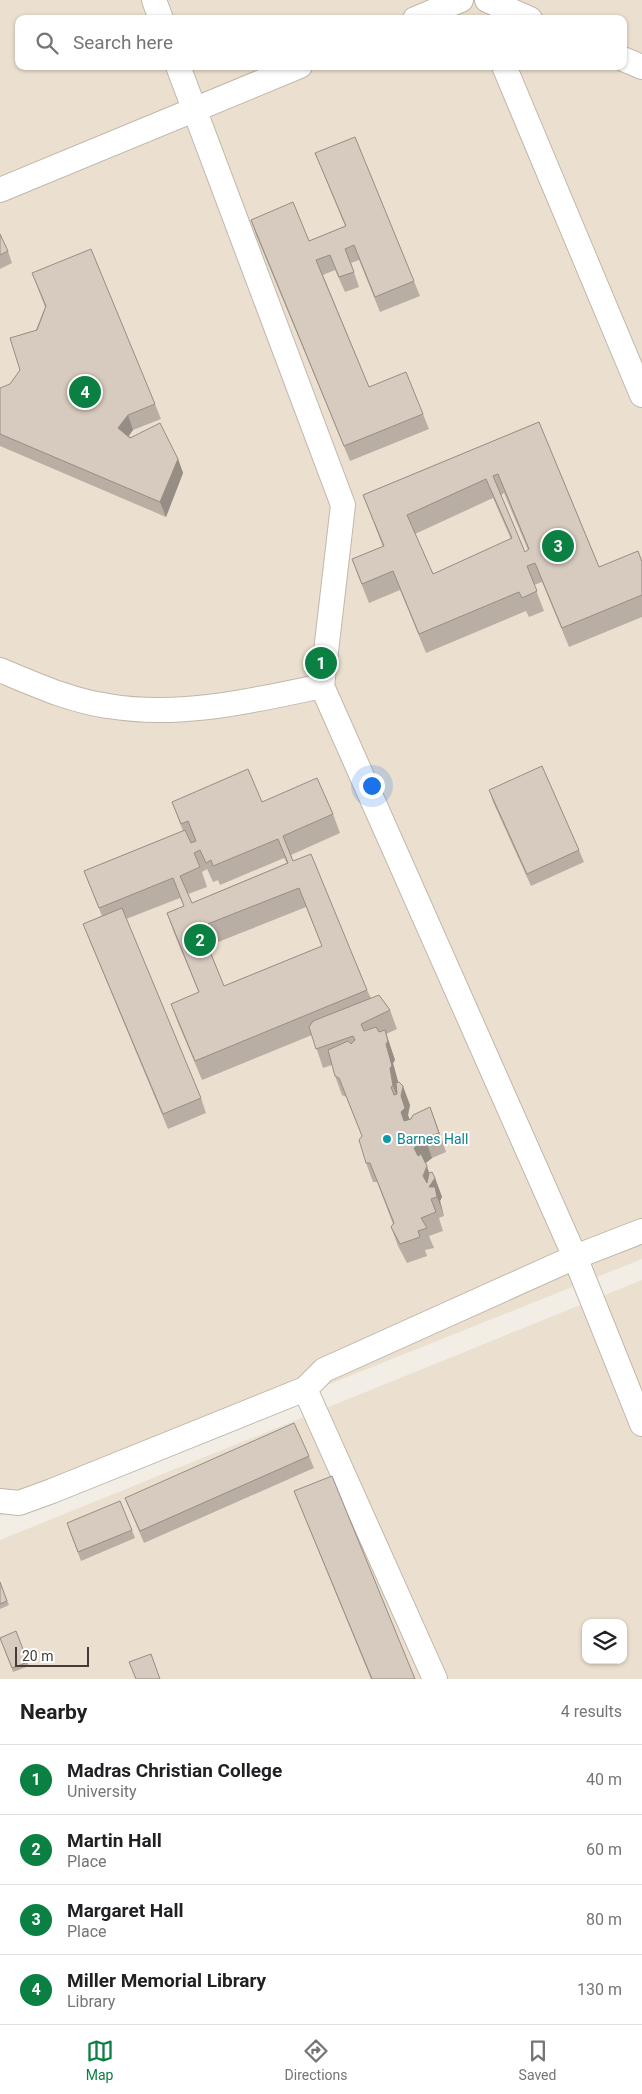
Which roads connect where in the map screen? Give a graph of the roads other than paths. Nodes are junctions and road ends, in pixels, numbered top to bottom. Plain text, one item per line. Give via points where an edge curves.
1 (154, 0) edge
2 (461, 0) edge
3 (477, 0) edge
4 (487, 0) edge
5 (160, 15) edge
6 (425, 15) edge
7 (483, 15) edge
8 (521, 15) edge
9 (627, 61) edge
10 (642, 67) edge
11 (180, 70) edge
12 (290, 70) edge
13 (506, 70) edge
14 (195, 110) junction
15 (0, 190) edge
16 (642, 395) edge
17 (0, 670) edge
18 (322, 686) junction
19 (642, 1231) edge
20 (575, 1257) junction
21 (305, 1389) junction
22 (642, 1424) edge
23 (0, 1501) edge
24 (435, 1679) edge

1 - 5 lane
2 - 6 lane
3 - 7 lane
4 - 8 lane
9 - 10 lane
11 - 14 lane
12 - 14 lane
13 - 16 lane
14 - 15 lane
14 - 18 lane via 343,505
17 - 18 lane via 46,689 106,706 153,711 236,704
18 - 20 lane
19 - 20 lane
20 - 21 lane via 324,1370
20 - 22 lane
21 - 23 lane via 52,1491 19,1502
21 - 24 lane

